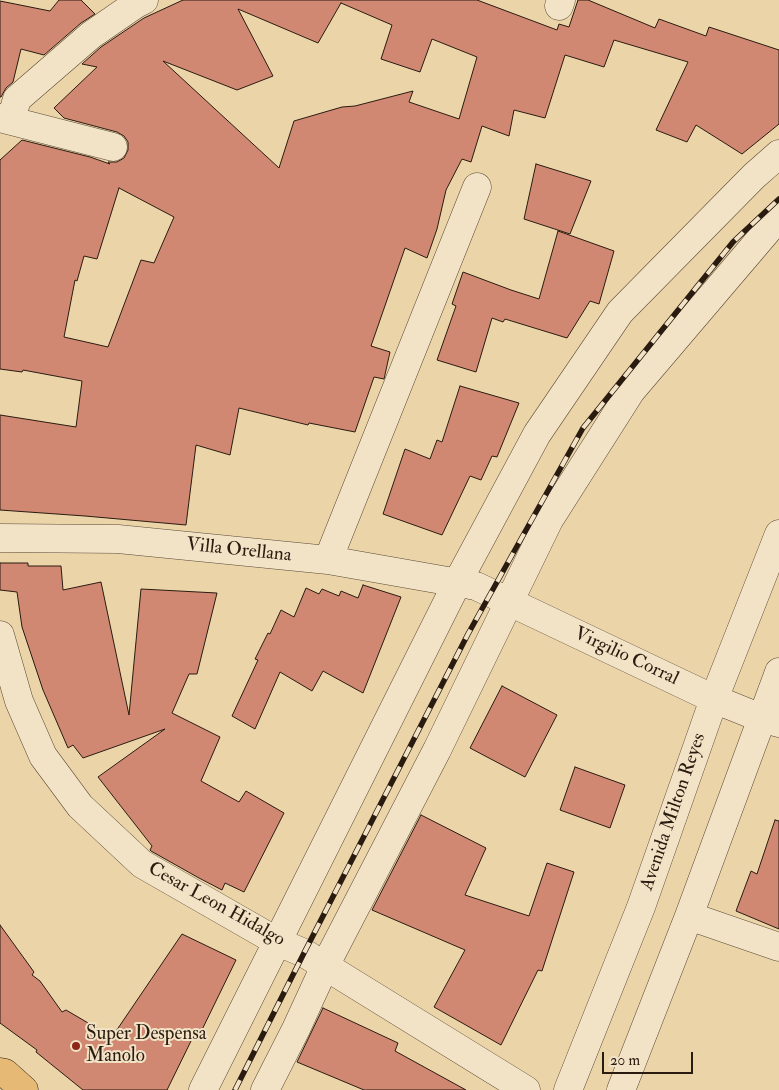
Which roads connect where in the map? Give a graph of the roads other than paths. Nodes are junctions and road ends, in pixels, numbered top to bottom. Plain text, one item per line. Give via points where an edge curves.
1 (144, 0) edge
2 (5, 119) edge
3 (113, 147) dead end
4 (779, 154) edge
5 (477, 186) dead end
6 (779, 217) edge
7 (779, 534) edge
8 (0, 538) edge
9 (328, 560) junction
10 (466, 585) junction
11 (510, 602) junction
12 (0, 635) edge
13 (779, 672) edge
14 (714, 699) junction
15 (770, 720) edge
16 (690, 916) junction
17 (278, 942) junction
18 (779, 947) edge
19 (325, 966) junction
20 (0, 1072) edge
21 (24, 1090) edge
22 (203, 1090) edge
23 (265, 1090) edge
24 (526, 1090) edge
25 (568, 1090) edge
26 (621, 1090) edge

1 - 2 street via 91,35 17,99
2 - 3 street
4 - 10 street via 620,312 538,434
5 - 9 street
6 - 11 street via 631,391 549,520
7 - 14 street, Avenida Milton Reyes
8 - 9 street, Villa Orellana via 118,539
9 - 10 street, Villa Orellana
10 - 11 street, Virgilio Corral
10 - 17 street
11 - 14 street, Virgilio Corral
11 - 19 street
12 - 17 street, Cesar Leon Hidalgo via 19,701 43,756 80,806 142,864
13 - 15 street
14 - 15 street, Virgilio Corral
14 - 25 street, Avenida Milton Reyes via 641,907
15 - 16 street
16 - 18 street
16 - 26 street
17 - 19 street, Cesar Leon Hidalgo
17 - 22 street
19 - 23 street
19 - 24 street, Cesar Leon Hidalgo
20 - 21 main road

